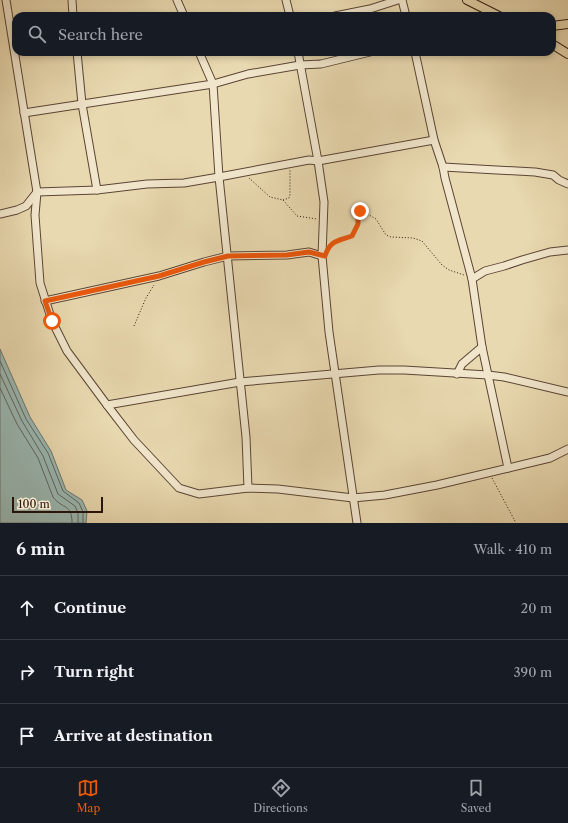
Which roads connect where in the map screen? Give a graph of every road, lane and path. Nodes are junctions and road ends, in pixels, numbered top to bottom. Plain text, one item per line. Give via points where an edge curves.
1 (6, 0) edge
2 (72, 0) edge
3 (177, 0) edge
4 (286, 0) edge
5 (398, 0) edge
6 (402, 0) edge
7 (467, 0) edge
8 (74, 12) edge
9 (182, 12) edge
10 (289, 12) edge
11 (355, 12) edge
12 (405, 12) edge
13 (491, 12) edge
14 (568, 24) edge
15 (556, 26) edge
16 (12, 38) edge
17 (556, 46) edge
18 (568, 54) edge
19 (15, 56) edge
20 (77, 56) edge
21 (201, 56) edge
22 (299, 56) edge
23 (354, 56) edge
24 (416, 56) edge
25 (300, 65) junction
26 (213, 84) junction
27 (82, 104) junction
28 (24, 113) junction
29 (434, 140) junction
30 (318, 161) junction
31 (291, 163) junction
32 (443, 167) junction
33 (242, 172) junction
34 (219, 177) junction
35 (568, 184) edge
36 (97, 190) junction
37 (37, 192) junction
38 (283, 200) junction
39 (0, 214) edge
40 (324, 220) junction
41 (328, 248) dead end
42 (568, 250) edge
43 (228, 256) junction
44 (322, 256) junction
45 (159, 276) junction
46 (472, 279) junction
47 (45, 301) junction
48 (134, 326) dead end
49 (482, 347) junction
50 (336, 374) junction
51 (457, 374) junction
52 (488, 375) junction
53 (240, 382) junction
54 (568, 392) edge
55 (107, 405) junction
56 (568, 449) edge
57 (508, 468) junction
58 (489, 472) junction
59 (248, 488) junction
60 (353, 498) junction
61 (357, 523) edge
62 (516, 523) edge

1 - 16 street
2 - 8 street
3 - 9 street
4 - 10 street
5 - 11 street
6 - 12 street
7 - 13 main road
14 - 15 main road
17 - 18 main road
19 - 28 street
20 - 27 street
21 - 26 street
22 - 25 street
23 - 25 street via 321,64
24 - 29 street
25 - 26 street via 248,74
25 - 30 street
26 - 27 street
26 - 34 street
27 - 28 street
27 - 36 street
28 - 37 street
29 - 30 street
29 - 32 street
30 - 31 street
30 - 40 street
31 - 33 street
31 - 38 path via 290,195
32 - 35 street via 535,172 553,175
32 - 46 street
33 - 34 street
33 - 38 path via 270,197
34 - 36 street via 184,183 146,184
34 - 43 street
36 - 37 street
37 - 39 street via 26,206
37 - 47 street via 35,215 40,283
38 - 40 path via 297,216
40 - 44 street
41 - 46 path via 333,242 352,236 358,224 358,212 362,211 376,219 386,235 422,241 448,270
42 - 46 street via 550,252 485,271
43 - 44 street via 309,252
43 - 45 street
43 - 53 street
44 - 50 street via 329,332
45 - 47 street
45 - 48 path
46 - 49 street
47 - 55 street via 67,351
49 - 51 street via 462,364
49 - 52 street
50 - 51 street via 379,370
50 - 53 street
50 - 60 street
51 - 52 street
52 - 54 street
52 - 57 street
53 - 55 street
53 - 59 street
55 - 59 street via 134,440 179,488 199,494
56 - 57 street via 550,458
57 - 58 street
58 - 60 street via 400,492
58 - 62 path
59 - 60 street
60 - 61 street

